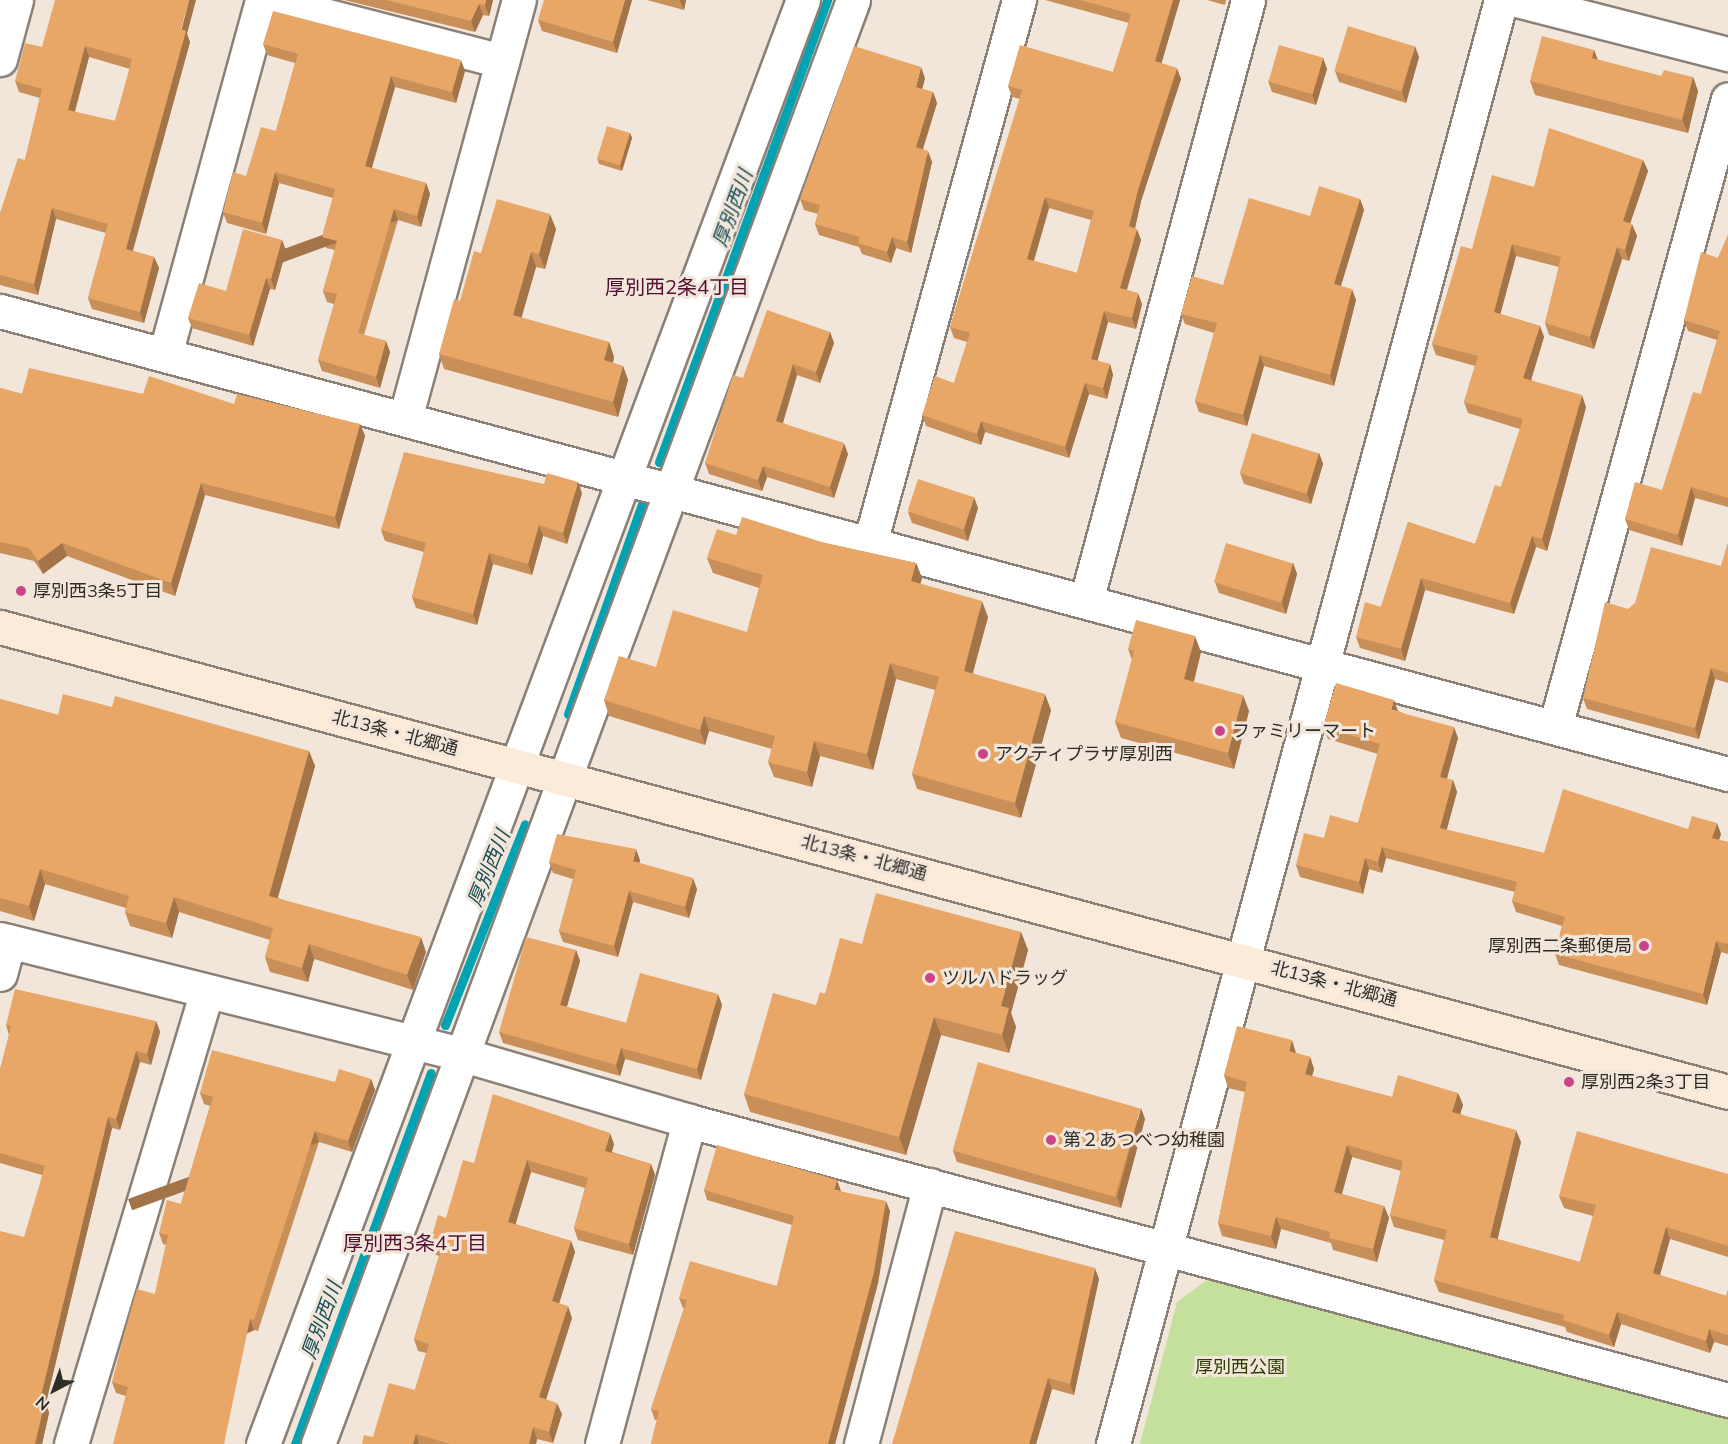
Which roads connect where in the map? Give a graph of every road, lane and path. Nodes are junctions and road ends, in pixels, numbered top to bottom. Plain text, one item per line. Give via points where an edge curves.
1 (16, 0) edge
2 (264, 0) edge
3 (519, 0) edge
4 (803, 0) edge
5 (853, 0) edge
6 (1019, 0) edge
7 (1248, 0) edge
8 (1501, 0) edge
9 (1517, 0) edge
10 (1728, 54) edge
11 (0, 59) edge
12 (502, 61) junction
13 (1728, 99) edge
14 (0, 311) edge
15 (165, 355) junction
16 (405, 419) junction
17 (626, 478) junction
18 (672, 490) junction
19 (870, 543) junction
20 (1086, 601) junction
21 (0, 627) edge
22 (1321, 663) junction
23 (1555, 727) junction
24 (520, 766) junction
25 (1728, 774) edge
26 (565, 778) junction
27 (4, 940) edge
28 (1241, 958) junction
29 (0, 974) edge
30 (206, 994) junction
31 (414, 1041) junction
32 (460, 1054) junction
33 (1728, 1092) edge
34 (689, 1121) junction
35 (930, 1185) junction
36 (1165, 1247) junction
37 (1728, 1400) edge
38 (71, 1444) edge
39 (263, 1444) edge
40 (318, 1444) edge
41 (602, 1444) edge
42 (861, 1444) edge
43 (1113, 1444) edge

1 - 11 street
2 - 12 street
2 - 15 street
3 - 12 street
4 - 17 street
5 - 18 street
6 - 19 street
7 - 20 street
8 - 22 street
9 - 10 street
12 - 16 street
13 - 23 street
14 - 15 street
15 - 16 street
16 - 17 street
17 - 18 street
17 - 24 street
18 - 19 street
18 - 26 street
19 - 20 street
20 - 22 street
21 - 24 main road, 北13条・北郷通
22 - 23 street
22 - 28 street
23 - 25 street
24 - 26 main road, 北13条・北郷通
24 - 31 street
26 - 28 main road, 北13条・北郷通
26 - 32 street
27 - 29 street
27 - 30 street
28 - 33 main road, 北13条・北郷通
28 - 36 street
30 - 31 street
30 - 38 street
31 - 32 street
31 - 39 street
32 - 34 street
32 - 40 street
34 - 35 street
34 - 41 street
35 - 36 street
35 - 42 street
36 - 37 street
36 - 43 street

